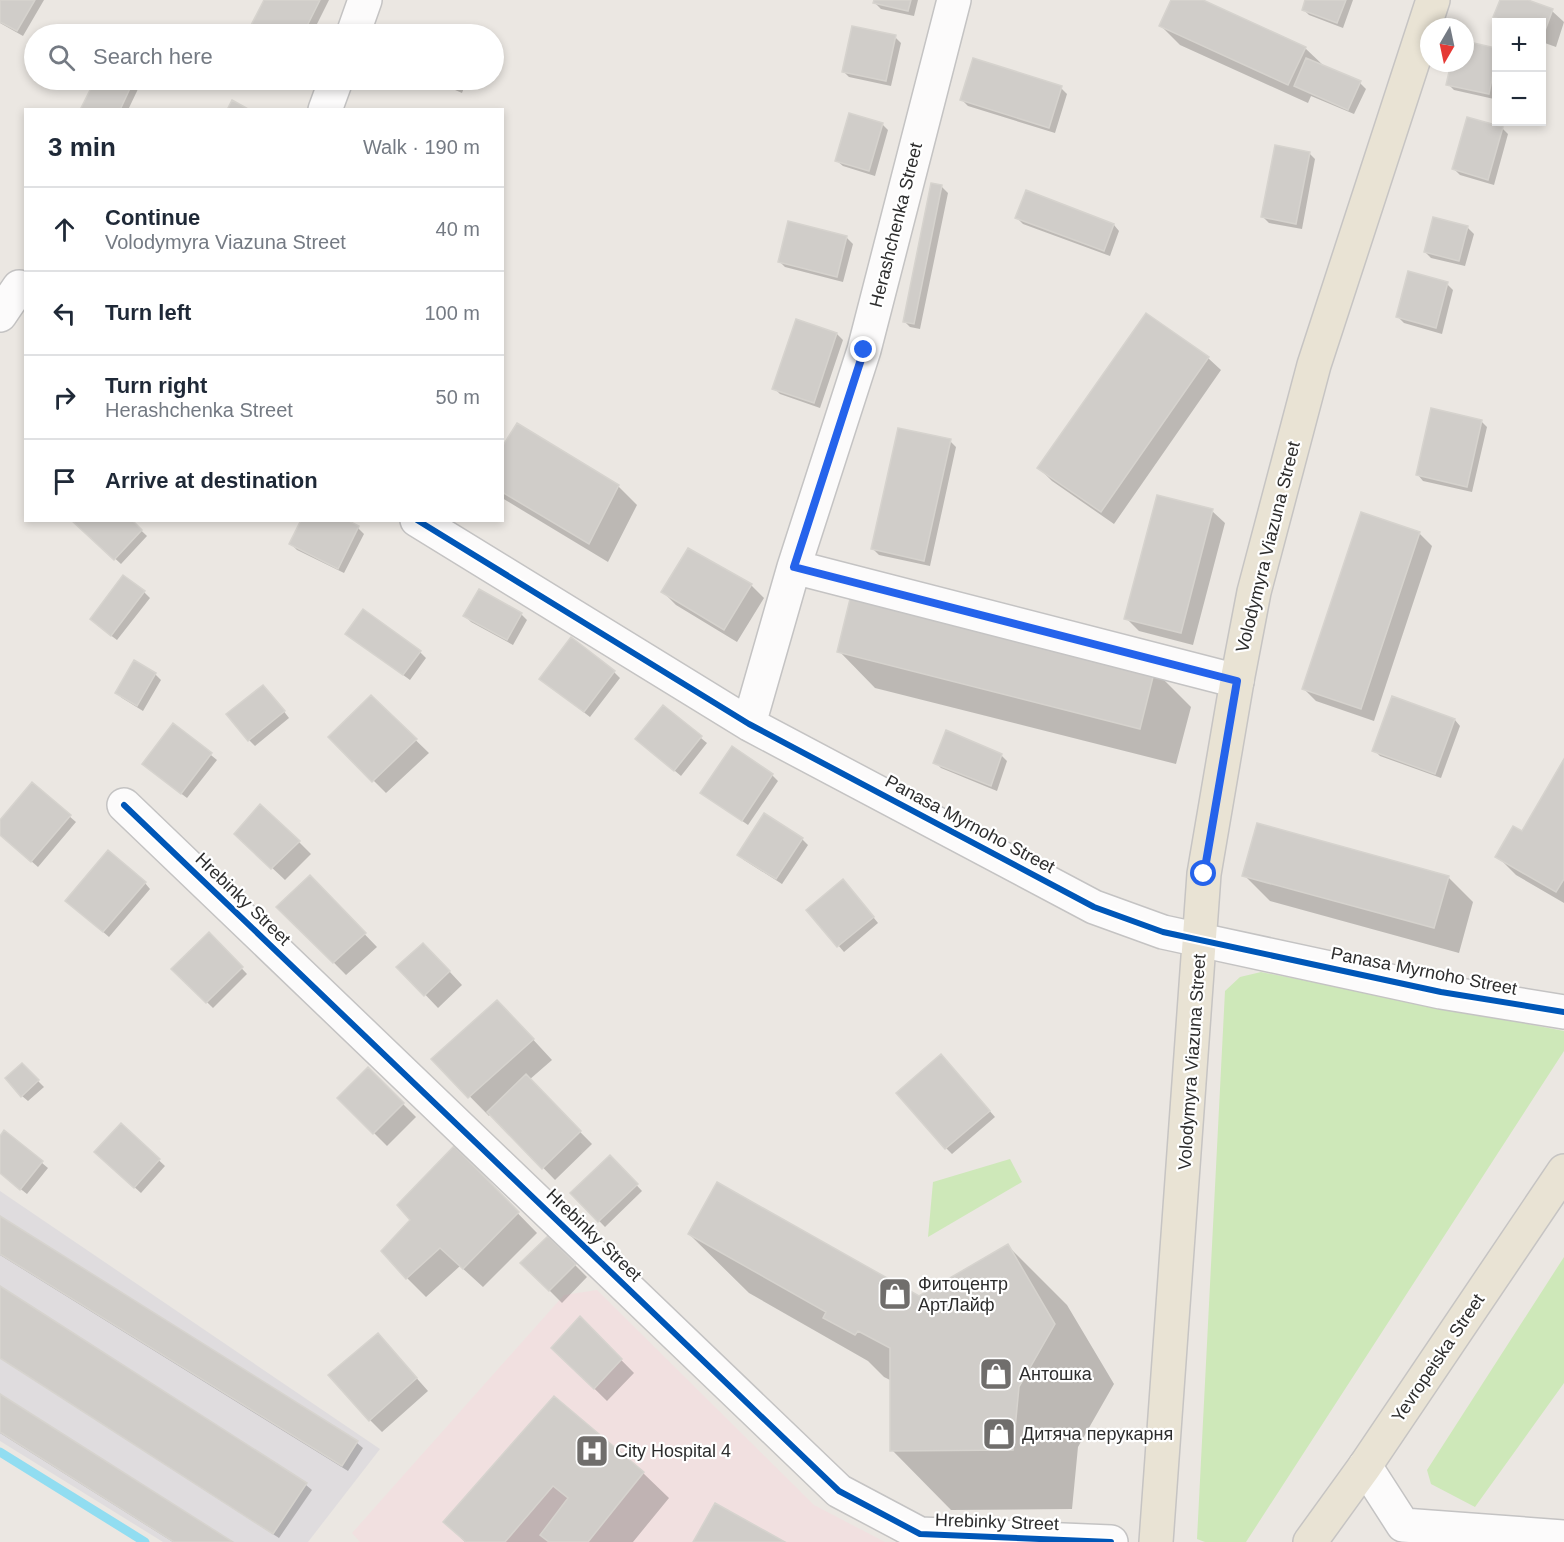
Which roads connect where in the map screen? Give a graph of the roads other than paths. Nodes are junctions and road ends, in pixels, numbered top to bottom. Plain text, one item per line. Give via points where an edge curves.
1 (366, 0) edge
2 (954, 0) edge
3 (1433, 0) edge
4 (357, 24) edge
5 (332, 90) edge
6 (326, 108) edge
7 (15, 284) edge
8 (0, 315) edge
9 (420, 522) edge
10 (794, 567) junction
11 (1237, 681) junction
12 (749, 724) junction
13 (124, 805) dead end
14 (1200, 940) junction
15 (1564, 1012) edge
16 (1564, 1172) edge
17 (1365, 1466) junction
18 (1564, 1538) edge
19 (1111, 1542) edge
20 (1156, 1542) edge
21 (1310, 1542) edge

1 - 4 street
2 - 10 street, Herashchenka Street via 864,350
3 - 11 main road, Volodymyra Viazuna Street via 1314,365 1254,592
5 - 6 street
7 - 8 street
9 - 12 street, Panasa Myrnoho Street
10 - 11 street
10 - 12 street, Herashchenka Street
11 - 14 main road, Volodymyra Viazuna Street via 1204,874
12 - 14 street, Panasa Myrnoho Street via 1094,907 1163,932
13 - 19 street, Hrebinky Street via 839,1491 920,1534
14 - 15 street, Panasa Myrnoho Street via 1441,992
14 - 20 main road, Volodymyra Viazuna Street
16 - 17 main road, Yevropeiska Street
17 - 18 street via 1402,1525
17 - 21 main road, Yevropeiska Street

